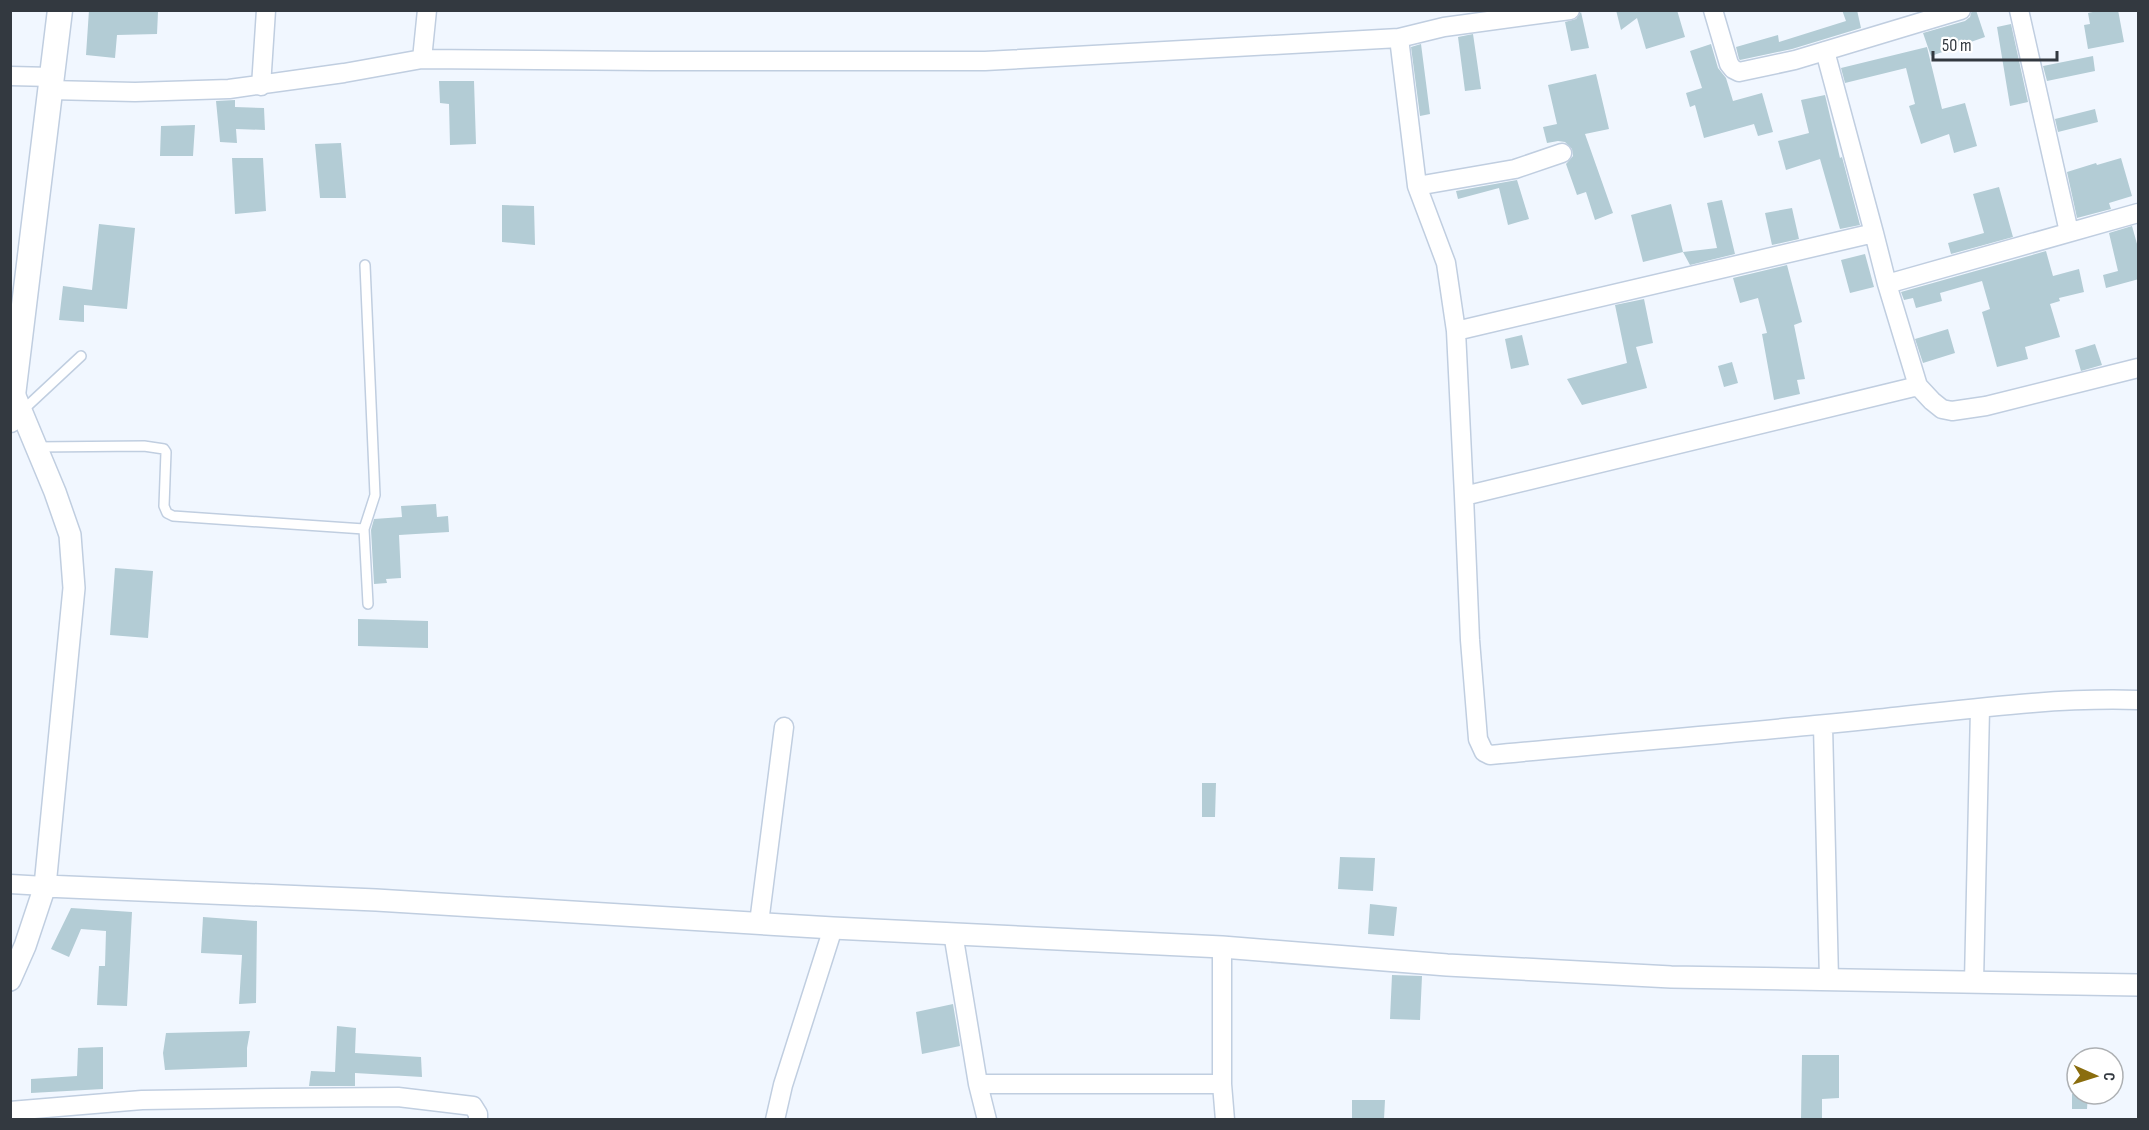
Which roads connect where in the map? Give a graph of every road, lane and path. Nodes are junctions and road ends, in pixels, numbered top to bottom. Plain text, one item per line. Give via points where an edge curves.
1 (60, 10) edge
2 (266, 10) edge
3 (427, 10) edge
4 (1570, 10) edge
5 (1713, 10) edge
6 (1961, 10) edge
7 (2019, 10) edge
8 (1398, 38) junction
9 (1825, 51) junction
10 (422, 59) junction
11 (10, 76) edge
12 (51, 83) junction
13 (261, 86) junction
14 (1562, 153) dead end
15 (1417, 186) junction
16 (2139, 213) edge
17 (2069, 232) junction
18 (1874, 233) junction
19 (365, 265) dead end
20 (1887, 284) junction
21 (1456, 331) junction
22 (81, 356) dead end
23 (2139, 368) edge
24 (1918, 386) junction
25 (16, 409) edge
26 (36, 447) junction
27 (1464, 496) junction
28 (364, 529) junction
29 (368, 604) dead end
30 (2139, 700) edge
31 (1980, 709) junction
32 (1823, 725) junction
33 (784, 727) dead end
34 (10, 884) edge
35 (45, 886) junction
36 (759, 924) junction
37 (833, 928) junction
38 (952, 933) junction
39 (1222, 947) junction
40 (10, 980) edge
41 (1829, 980) junction
42 (1974, 982) junction
43 (2139, 985) edge
44 (978, 1084) junction
45 (1222, 1084) junction
46 (10, 1110) edge
47 (478, 1119) edge
48 (775, 1119) edge
49 (987, 1119) edge
50 (1225, 1119) edge

1 - 12 main road
2 - 13 street
3 - 10 street
4 - 8 street via 1444,27
5 - 9 street via 1729,64 1739,72
6 - 9 street
7 - 17 street
8 - 10 street via 985,61
8 - 15 street
9 - 18 street
10 - 13 street
11 - 12 street
12 - 13 street via 135,92
12 - 25 main road
14 - 15 street via 1515,169
15 - 21 street via 1446,263
16 - 17 street
17 - 20 street
18 - 20 street
18 - 21 street
19 - 28 lane via 375,495
20 - 24 street
21 - 27 street
22 - 25 lane
23 - 24 street via 1952,411 1942,409
24 - 27 street
25 - 26 street
26 - 28 lane via 164,449 164,506 173,516
26 - 35 street via 70,535 74,588
27 - 32 street via 1470,640 1478,739 1484,753
28 - 29 lane
30 - 31 street via 2073,700
31 - 32 street
31 - 42 street
32 - 41 street
33 - 36 street
34 - 35 street
35 - 36 street via 376,900
35 - 40 street
36 - 37 street
37 - 38 street
37 - 48 street
38 - 39 street
38 - 44 street
39 - 41 street via 1648,976
39 - 45 street
41 - 42 street
42 - 43 street
44 - 45 street
44 - 49 street
45 - 50 street
46 - 47 street via 142,1100 398,1097 472,1106

